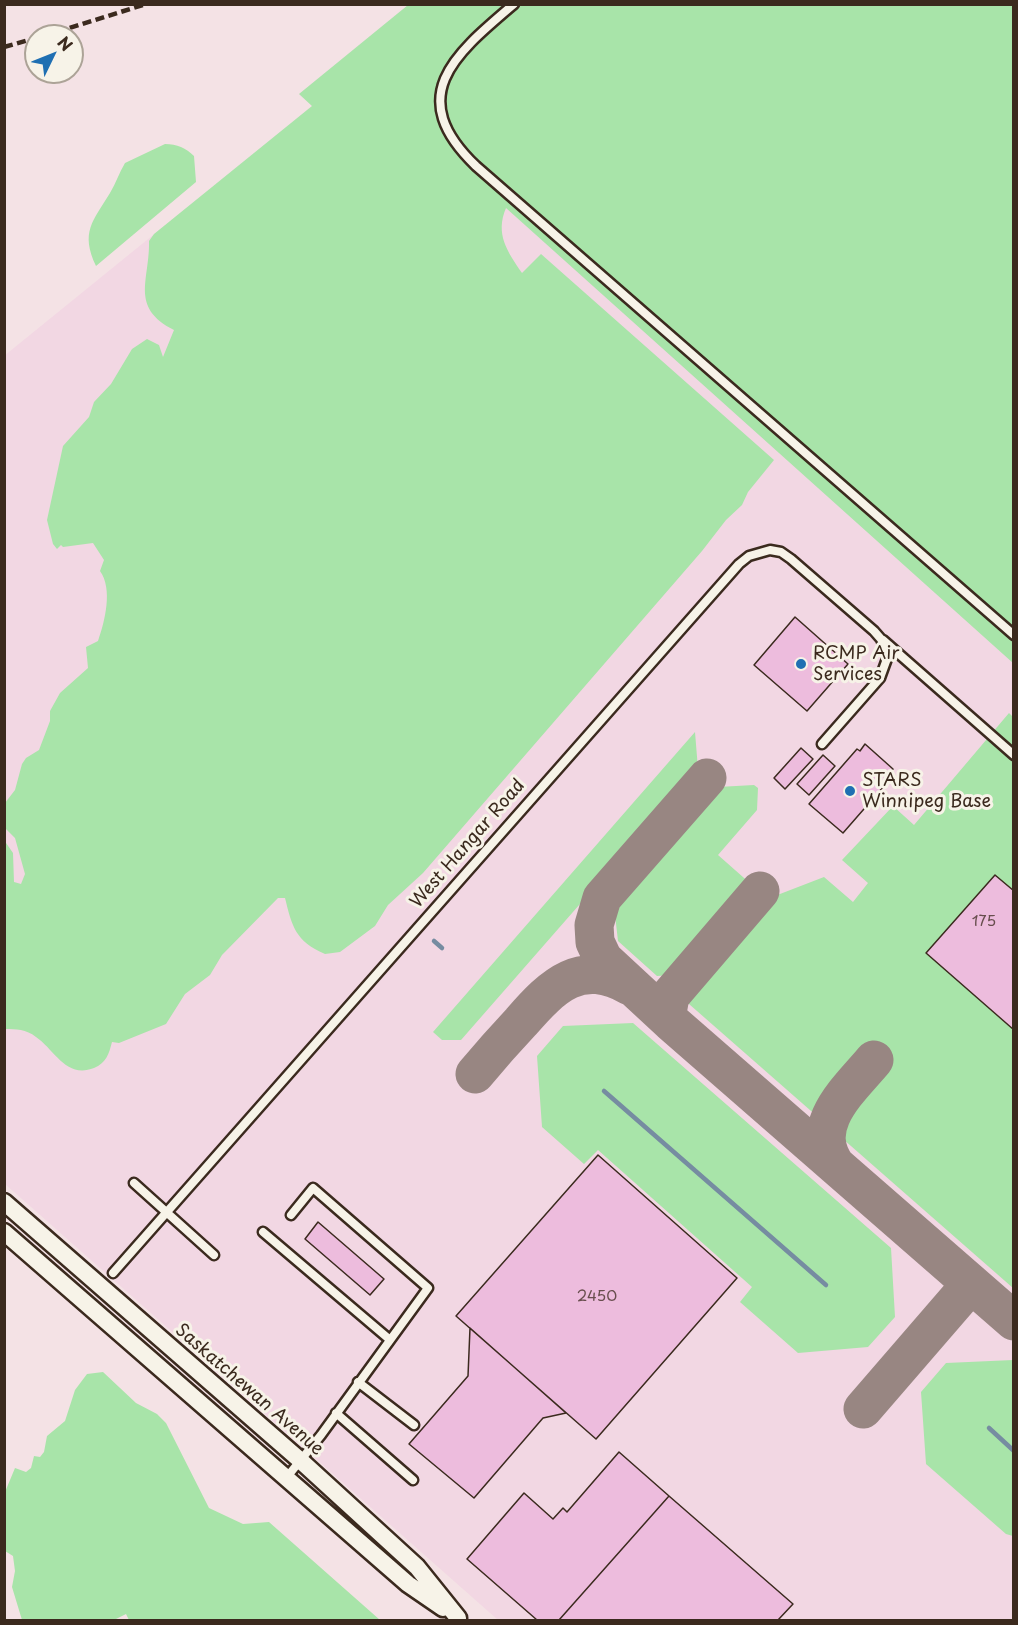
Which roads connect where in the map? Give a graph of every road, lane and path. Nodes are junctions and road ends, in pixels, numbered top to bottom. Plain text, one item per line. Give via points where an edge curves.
1 (514, 4) edge
2 (874, 631) junction
3 (1014, 635) edge
4 (822, 744) dead end
5 (1014, 755) edge
6 (134, 1183) dead end
7 (4, 1202) edge
8 (166, 1213) junction
9 (291, 1215) dead end
10 (4, 1232) edge
11 (263, 1232) dead end
12 (214, 1256) dead end
13 (113, 1273) dead end
14 (389, 1339) junction
15 (358, 1382) junction
16 (336, 1413) junction
17 (414, 1425) dead end
18 (301, 1461) junction
19 (287, 1477) junction
20 (413, 1480) dead end
21 (459, 1619) edge

1 - 3 lane via 475,37 452,62 445,78 442,113 454,142 476,166
2 - 4 lane, West Hangar Road via 888,656 884,671
2 - 5 lane, West Hangar Road
2 - 8 lane, West Hangar Road via 781,552 760,551 739,564
6 - 8 lane
7 - 18 street, Saskatchewan Avenue
8 - 12 lane
8 - 13 lane, West Hangar Road
9 - 14 lane via 313,1188 428,1288
10 - 19 street, Saskatchewan Avenue
11 - 14 lane
14 - 15 lane
15 - 16 lane
15 - 17 lane
16 - 18 lane
16 - 20 lane
18 - 19 lane
18 - 21 street, Saskatchewan Avenue via 417,1568
19 - 21 street, Saskatchewan Avenue via 408,1584

